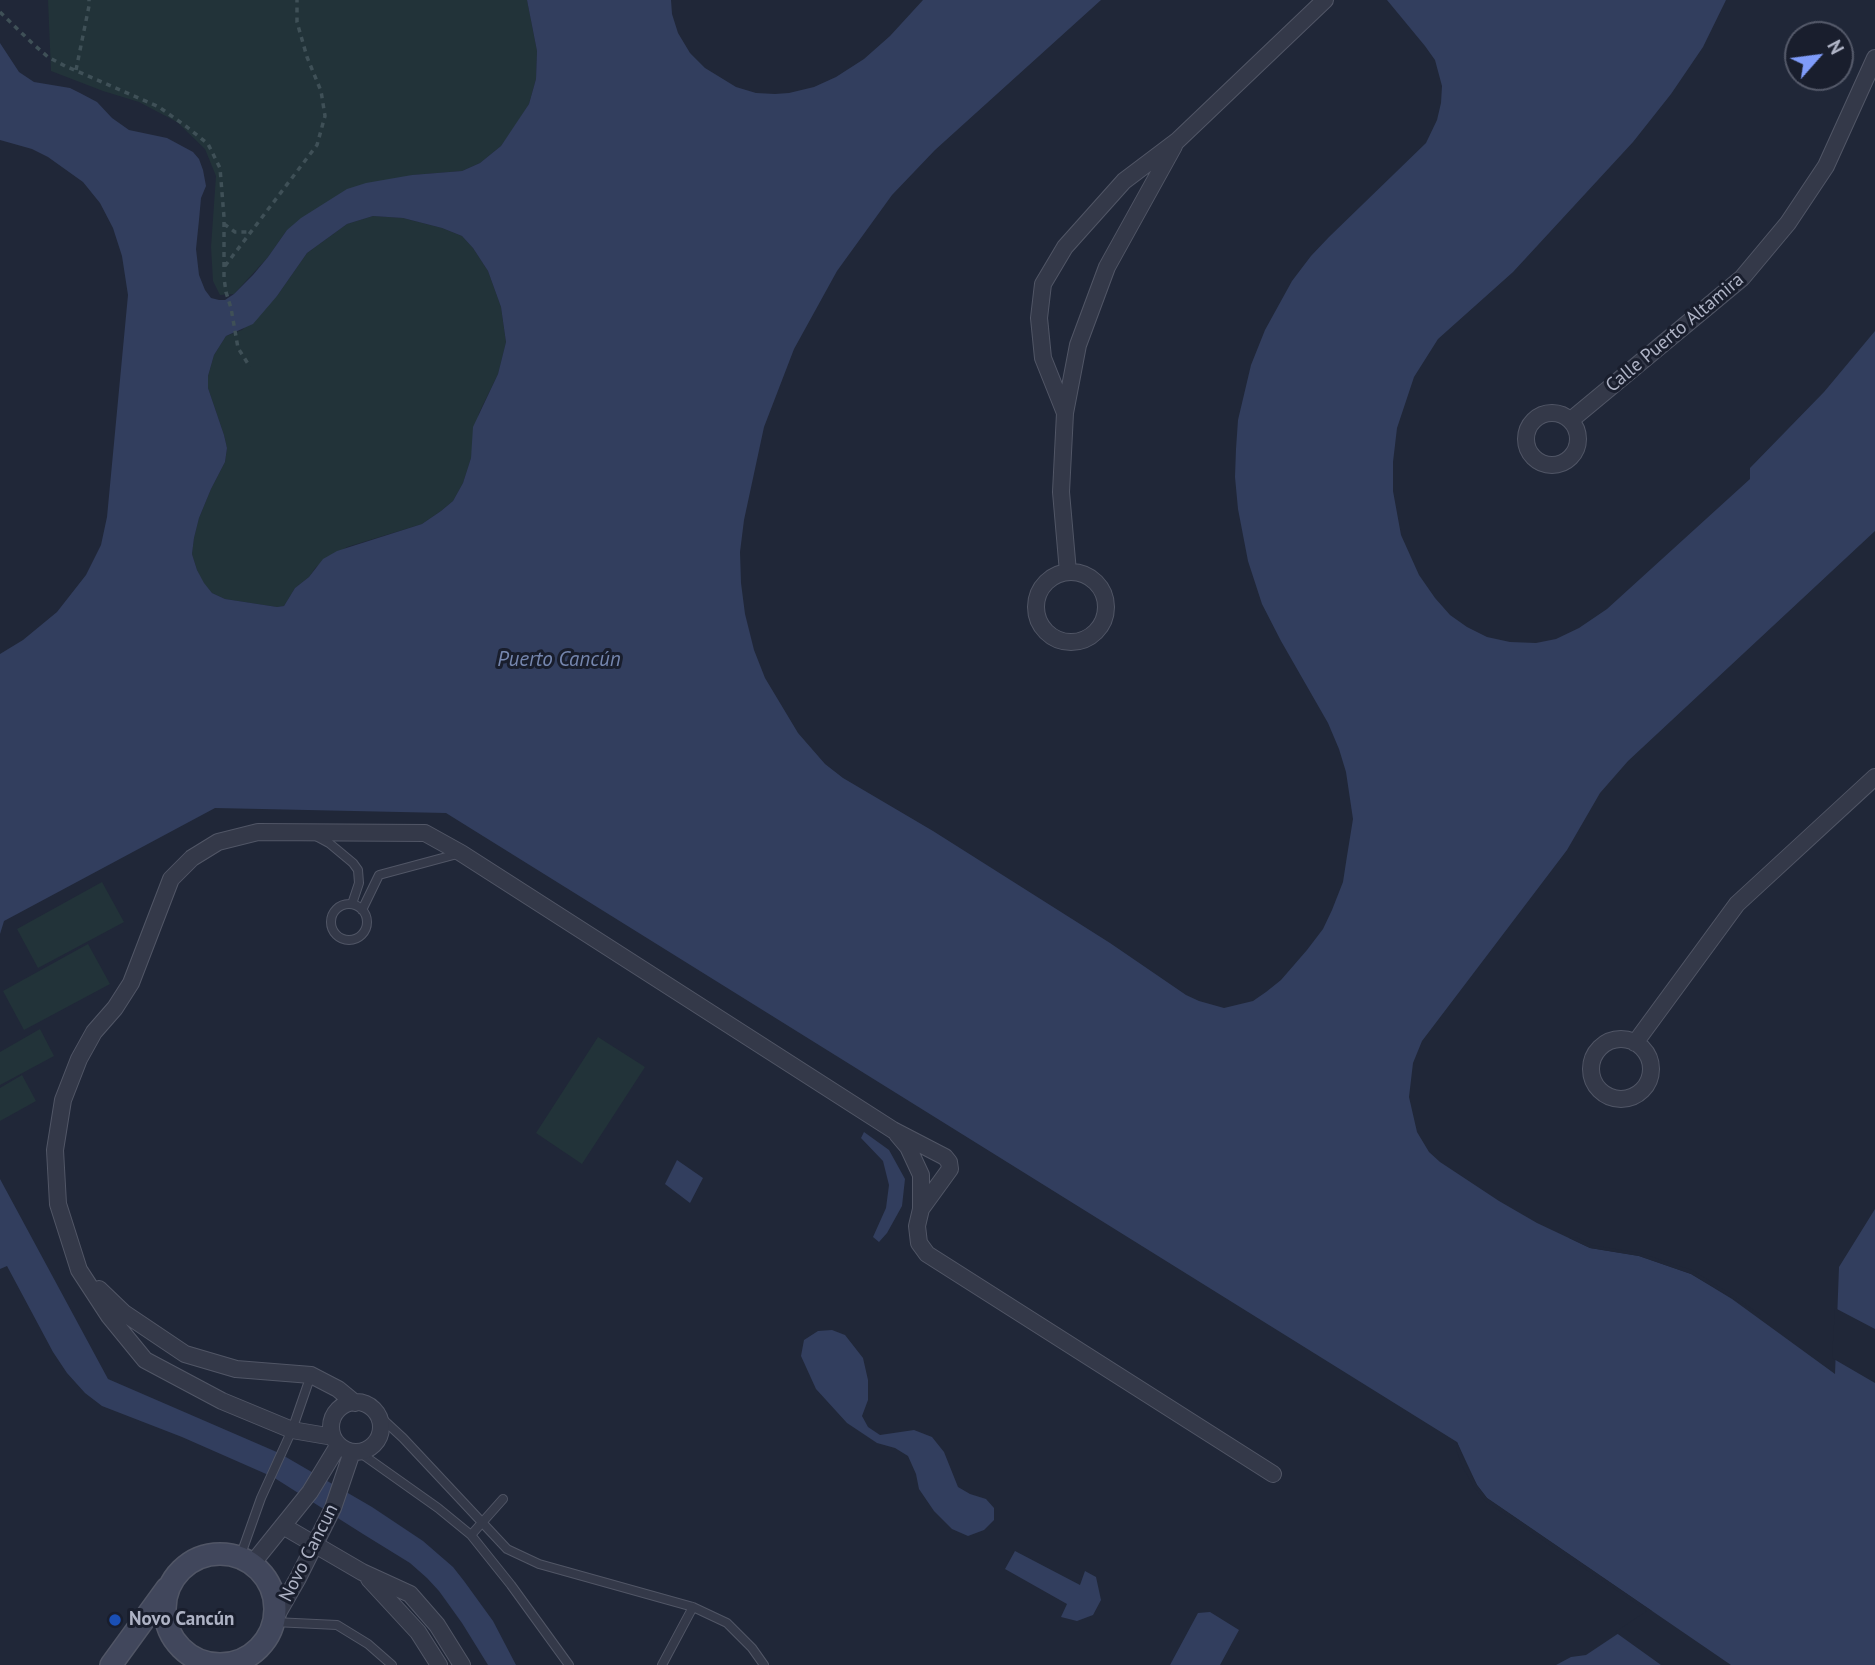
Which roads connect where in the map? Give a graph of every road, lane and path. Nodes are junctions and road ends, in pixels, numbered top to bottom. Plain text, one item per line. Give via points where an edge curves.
1 (89, 0) edge
2 (297, 0) edge
3 (1325, 0) edge
4 (0, 12) edge
5 (1875, 58) edge
6 (76, 71) junction
7 (1177, 141) junction
8 (224, 223) junction
9 (250, 232) junction
10 (224, 268) junction
11 (250, 367) dead end
12 (1065, 413) junction
13 (1571, 420) dead end
14 (1068, 572) junction
15 (1875, 776) edge
16 (310, 832) junction
17 (461, 853) junction
18 (352, 904) junction
19 (362, 910) junction
20 (1635, 1043) dead end
21 (893, 1129) junction
22 (921, 1175) junction
23 (943, 1179) junction
24 (921, 1209) junction
25 (79, 1270) junction
26 (185, 1354) junction
27 (172, 1374) junction
28 (311, 1375) junction
29 (355, 1402) junction
30 (376, 1413) junction
31 (292, 1430) junction
32 (345, 1447) junction
33 (1273, 1474) dead end
34 (503, 1499) dead end
35 (288, 1519) junction
36 (481, 1524) junction
37 (471, 1535) junction
38 (314, 1544) junction
39 (246, 1561) junction
40 (362, 1572) junction
41 (172, 1581) junction
42 (693, 1607) junction
43 (274, 1621) junction
44 (231, 1664) edge
45 (111, 1665) edge
46 (392, 1665) edge
47 (439, 1665) edge
48 (463, 1665) edge
49 (569, 1665) edge
50 (662, 1665) edge
51 (764, 1665) edge

1 - 6 path
2 - 9 path via 297,22 326,116 317,145
3 - 7 street
4 - 6 path via 48,57
5 - 13 street, Calle Puerto Altamira via 1826,166 1788,223 1742,278
6 - 8 path via 159,107 208,144 220,168
7 - 12 street via 1107,267 1078,345
7 - 12 street via 1124,181 1065,247 1043,284 1043,358
8 - 9 path via 235,232
8 - 10 path
9 - 10 path
10 - 11 path via 238,348
12 - 14 street via 1061,492
14 - 14 street via 1052,576 1044,584 1038,594 1037,617 1051,636 1074,642 1086,639 1103,623 1106,599 1095,580
15 - 20 street via 1737,904
16 - 17 street via 425,833
16 - 18 lane via 354,863 359,883
16 - 25 street via 258,832 218,842 191,858 172,879 131,983 94,1032 63,1100 55,1150 58,1204
17 - 19 lane via 379,875
17 - 21 street
18 - 19 lane
18 - 19 lane via 336,910 331,920 333,931 342,939 354,940 364,933 367,921
21 - 22 street
21 - 23 street via 945,1157 950,1169
22 - 23 street via 932,1183
22 - 24 street
23 - 24 street
24 - 33 street via 917,1226 926,1254
25 - 26 street via 124,1313
25 - 27 street via 145,1360
26 - 27 street via 173,1364
26 - 28 street via 236,1369
27 - 31 street
28 - 29 street
28 - 31 lane
29 - 30 street
29 - 32 street via 337,1411 331,1423
30 - 32 street via 380,1429 374,1445 367,1450
30 - 36 lane
31 - 32 street
31 - 39 lane via 261,1498
32 - 35 street, Novo Cancun
32 - 37 lane
32 - 38 street, Novo Cancun via 342,1485
34 - 36 lane
35 - 38 street
35 - 39 street, Novo Cancun
36 - 37 lane
36 - 42 lane via 521,1557
37 - 49 lane
38 - 40 street
38 - 43 street, Novo Cancun
39 - 41 street via 225,1554 209,1555 182,1569
39 - 43 street via 264,1575 272,1589
40 - 47 street via 418,1632
40 - 48 street via 410,1594
41 - 44 street via 166,1598 171,1634 197,1659
41 - 45 street
42 - 50 lane
42 - 51 lane via 727,1623
43 - 44 street via 259,1648
43 - 46 lane via 337,1625

